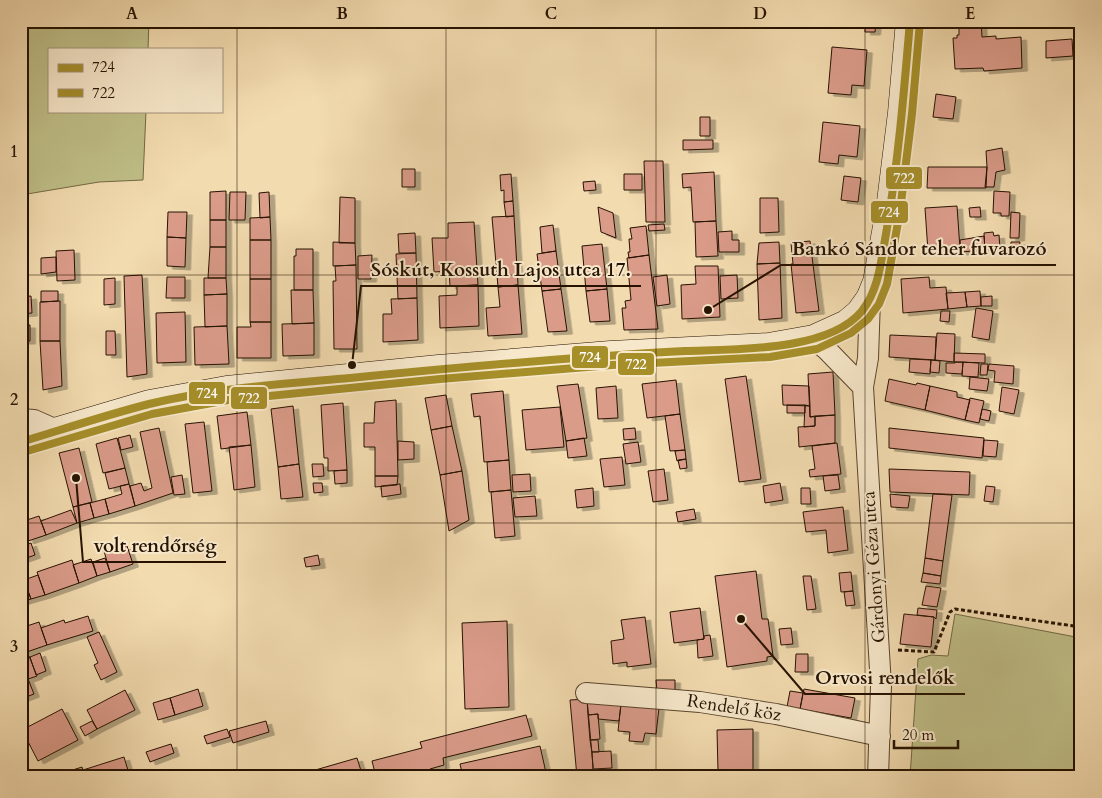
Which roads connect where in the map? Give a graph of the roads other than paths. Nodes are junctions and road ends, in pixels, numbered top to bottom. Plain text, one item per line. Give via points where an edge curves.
1 (910, 21) edge
2 (870, 299) junction
3 (814, 339) junction
4 (863, 387) junction
5 (21, 419) edge
6 (58, 431) junction
7 (21, 442) edge
8 (586, 693) dead end
9 (880, 736) junction
10 (878, 777) edge

1 - 2 street via 890,210 877,282
2 - 3 street via 847,324
2 - 4 street, Gárdonyi Géza utca via 868,358
3 - 4 street
3 - 6 street via 769,348 611,355 227,390 150,404
4 - 9 street, Gárdonyi Géza utca via 882,686
5 - 6 street via 34,420
6 - 7 street
8 - 9 street, Rendelő köz via 700,702
9 - 10 street, Gárdonyi Géza utca

